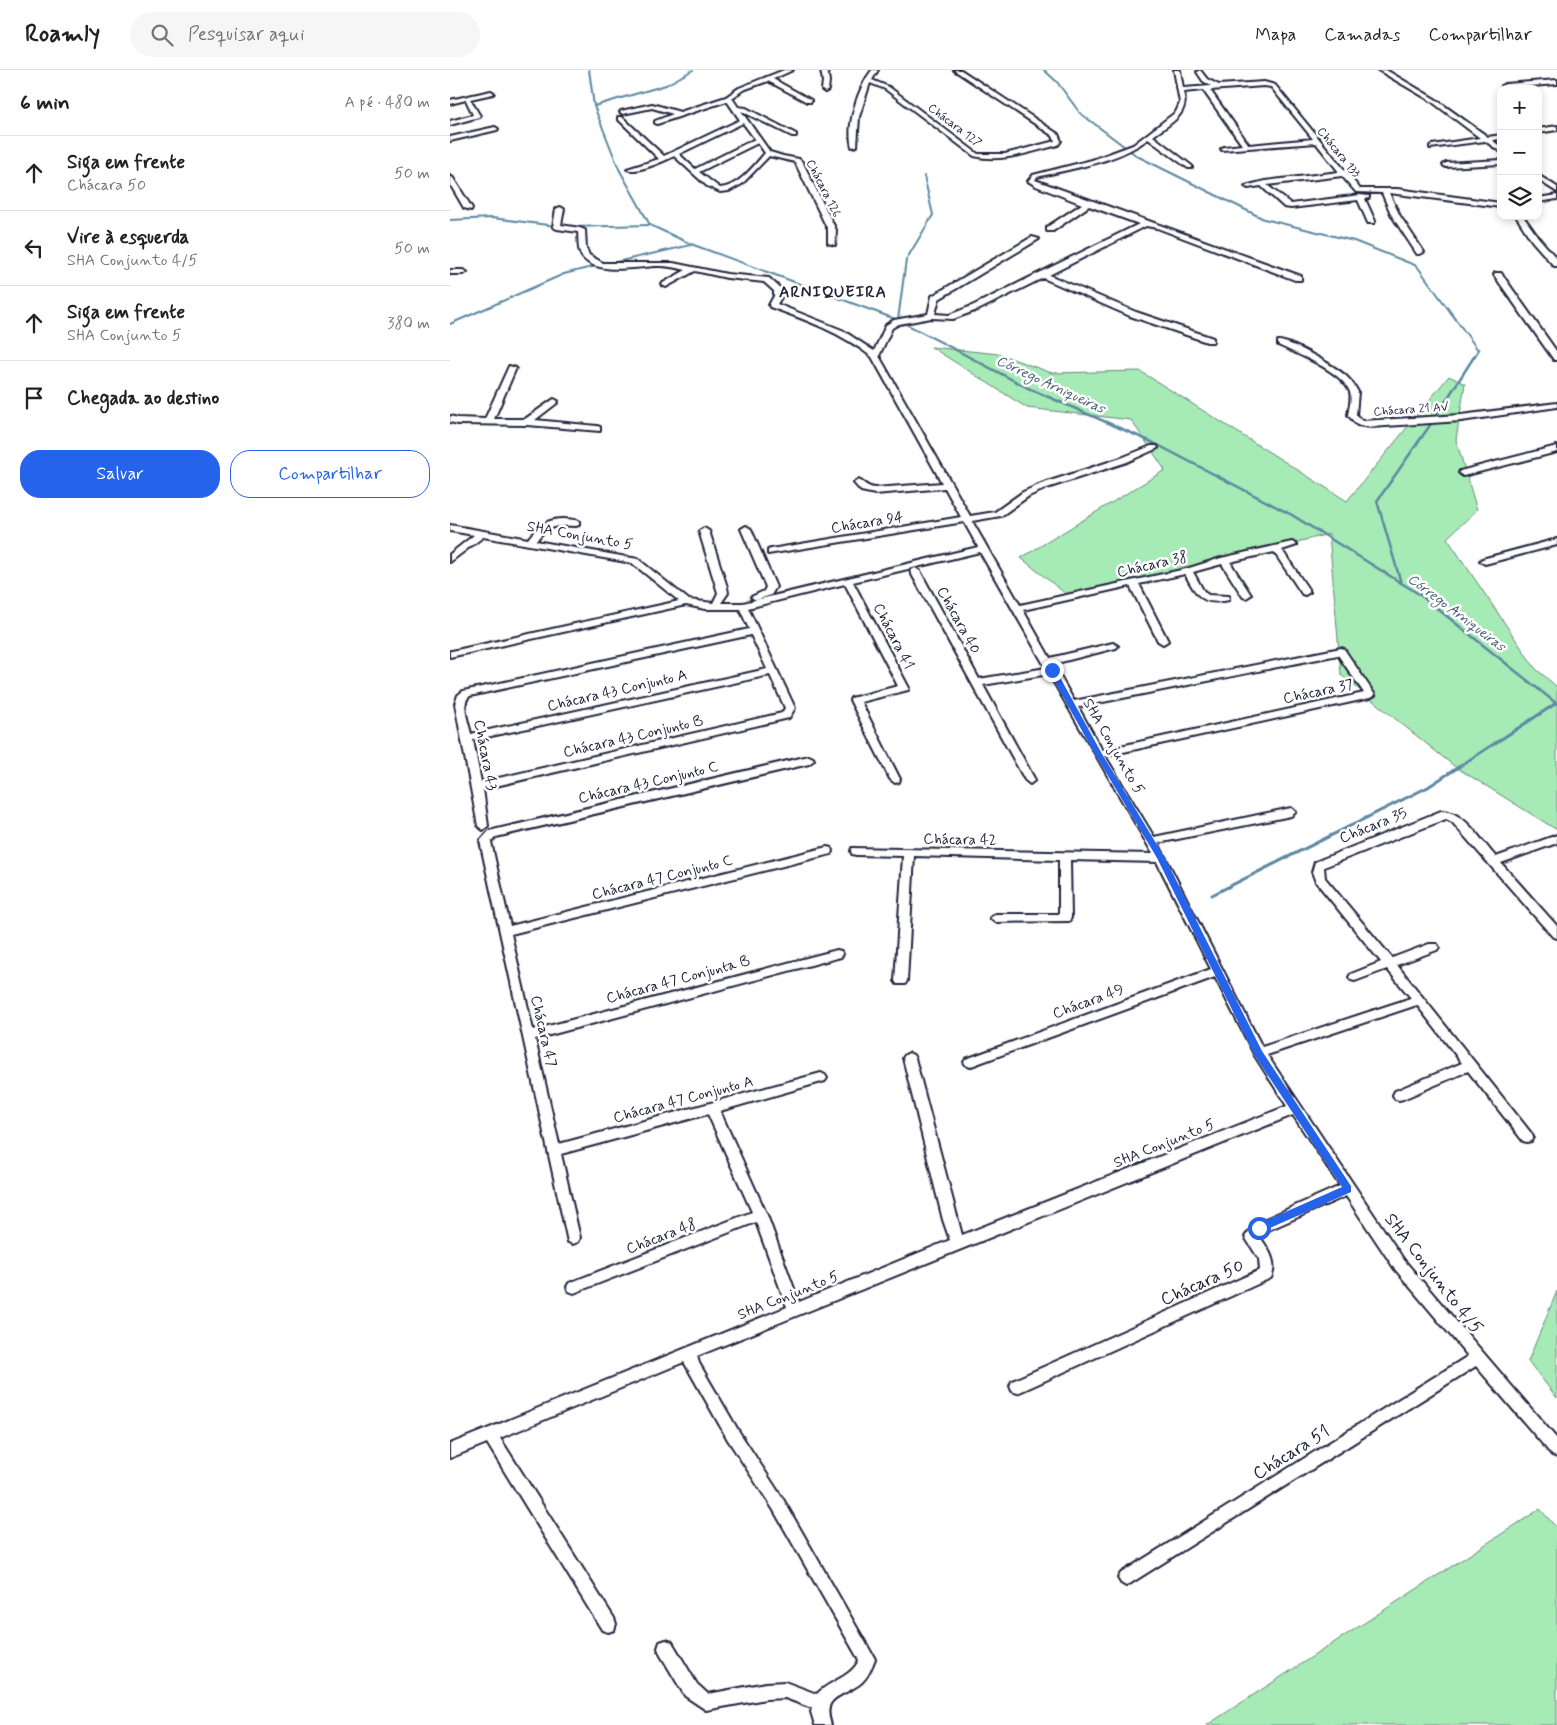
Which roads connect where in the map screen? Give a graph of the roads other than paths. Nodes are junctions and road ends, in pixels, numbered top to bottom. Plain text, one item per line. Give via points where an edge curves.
1 (790, 70) edge
2 (824, 70) edge
3 (875, 70) edge
4 (957, 70) edge
5 (1177, 70) edge
6 (1381, 70) edge
7 (1200, 72) dead end
8 (769, 78) junction
9 (870, 81) junction
10 (1557, 82) edge
11 (1519, 85) edge
12 (1218, 87) junction
13 (1205, 88) junction
14 (824, 90) dead end
15 (1180, 90) junction
16 (491, 93) dead end
17 (728, 98) junction
18 (469, 101) dead end
19 (809, 101) dead end
20 (450, 102) edge
21 (737, 109) junction
22 (679, 114) junction
23 (745, 120) junction
24 (657, 122) dead end
25 (450, 123) edge
26 (1557, 128) edge
27 (495, 129) dead end
28 (1542, 130) edge
29 (794, 135) dead end
30 (1148, 136) junction
31 (1497, 138) edge
32 (450, 139) edge
33 (1487, 139) junction
34 (759, 140) junction
35 (1315, 141) junction
36 (854, 146) dead end
37 (1247, 147) junction
38 (1497, 147) edge
39 (1224, 148) dead end
40 (1432, 148) dead end
41 (675, 153) junction
42 (768, 153) junction
43 (663, 159) junction
44 (1497, 162) edge
45 (1446, 165) dead end
46 (1190, 167) dead end
47 (630, 169) dead end
48 (694, 172) junction
49 (1342, 174) junction
50 (450, 178) edge
51 (1542, 180) edge
52 (1265, 183) dead end
53 (1248, 186) dead end
54 (1557, 190) edge
55 (1386, 193) junction
56 (1360, 197) junction
57 (1557, 197) edge
58 (1542, 199) edge
59 (1088, 203) junction
60 (1497, 204) edge
61 (468, 208) dead end
62 (560, 210) dead end
63 (1522, 220) edge
64 (1370, 221) dead end
65 (1144, 224) junction
66 (1050, 229) dead end
67 (1035, 239) dead end
68 (832, 243) dead end
69 (1420, 252) dead end
70 (1557, 264) edge
71 (694, 269) junction
72 (450, 272) edge
73 (464, 272) dead end
74 (1043, 275) junction
75 (1498, 275) dead end
76 (1298, 278) dead end
77 (666, 285) dead end
78 (930, 316) junction
79 (1210, 340) dead end
80 (1281, 343) dead end
81 (875, 356) junction
82 (1557, 358) edge
83 (512, 368) dead end
84 (554, 401) dead end
85 (1557, 405) edge
86 (450, 419) edge
87 (488, 422) junction
88 (527, 422) junction
89 (597, 429) dead end
90 (1154, 448) dead end
91 (1557, 449) edge
92 (1464, 473) dead end
93 (858, 483) dead end
94 (948, 485) junction
95 (968, 519) junction
96 (576, 523) dead end
97 (450, 528) edge
98 (746, 529) dead end
99 (704, 531) dead end
100 (481, 534) junction
101 (530, 542) junction
102 (1557, 542) edge
103 (1292, 545) dead end
104 (984, 548) junction
105 (1276, 548) junction
106 (771, 552) dead end
107 (450, 559) edge
108 (1224, 560) junction
109 (1485, 561) dead end
110 (1188, 571) junction
111 (915, 572) dead end
112 (848, 581) junction
113 (1134, 584) junction
114 (1305, 592) dead end
115 (1246, 594) dead end
116 (1226, 598) dead end
117 (686, 602) junction
118 (717, 602) junction
119 (705, 606) junction
120 (743, 606) junction
121 (1018, 608) junction
122 (756, 632) junction
123 (1163, 641) dead end
124 (1113, 646) dead end
125 (452, 654) dead end
126 (1050, 666) junction
127 (773, 671) junction
128 (976, 683) junction
129 (467, 693) joint
130 (1072, 704) junction
131 (468, 738) junction
132 (1099, 754) junction
133 (809, 760) dead end
134 (895, 779) dead end
135 (1030, 780) dead end
136 (477, 787) junction
137 (1291, 812) dead end
138 (483, 826) dead end
139 (493, 834) joint
140 (1557, 839) edge
141 (1151, 841) junction
142 (827, 851) dead end
143 (856, 851) dead end
144 (909, 854) junction
145 (1064, 856) junction
146 (1161, 858) junction
147 (1494, 862) junction
148 (996, 918) dead end
149 (504, 932) junction
150 (1557, 934) edge
151 (1433, 947) dead end
152 (837, 954) dead end
153 (1390, 963) junction
154 (1217, 971) junction
155 (1356, 977) dead end
156 (901, 981) dead end
157 (1419, 1000) junction
158 (528, 1036) junction
159 (1258, 1053) junction
160 (909, 1058) dead end
161 (970, 1062) dead end
162 (1470, 1065) junction
163 (821, 1078) dead end
164 (1399, 1095) dead end
165 (712, 1108) junction
166 (1296, 1108) junction
167 (1527, 1137) dead end
168 (554, 1151) junction
169 (1348, 1189) junction
170 (760, 1215) junction
171 (574, 1238) dead end
172 (958, 1243) junction
173 (574, 1287) dead end
174 (794, 1310) junction
175 (688, 1353) junction
176 (1478, 1357) junction
177 (1017, 1386) dead end
178 (490, 1435) junction
179 (1557, 1450) edge
180 (450, 1451) edge
181 (1126, 1578) dead end
182 (608, 1624) dead end
183 (666, 1648) dead end
184 (819, 1703) junction
185 (824, 1725) edge

1 - 8 street
2 - 14 street
3 - 9 street
4 - 9 street, Chácara 127 via 1056,135 1056,144 982,158 887,88
5 - 15 street
6 - 33 street via 1426,96
7 - 12 street via 1205,80
8 - 17 street
8 - 19 street
9 - 36 street via 856,117
10 - 11 street
12 - 13 street, Chácara 133
12 - 35 street, Chácara 133 via 1271,85
13 - 15 street, Chácara 133
13 - 37 street
15 - 30 street via 1183,102 1179,112
16 - 20 street
17 - 21 street
17 - 22 street
18 - 25 street via 477,116
21 - 23 street
21 - 29 street via 744,109
22 - 24 street
22 - 43 street via 652,106 622,115
23 - 34 street
23 - 41 street
26 - 28 street
27 - 32 street
30 - 46 street
30 - 59 street via 1123,152 1031,179 1038,185
31 - 33 street
33 - 38 street
33 - 40 street
34 - 42 street
34 - 48 street
35 - 37 street
35 - 49 street, Chácara 133
37 - 39 street
41 - 43 street
41 - 48 street
42 - 48 street via 750,173 725,190 717,189
42 - 68 street, Chácara 126 via 797,160 801,164 832,230
43 - 47 street
44 - 45 street
49 - 52 street
49 - 55 street, Chácara 133 via 1358,192
50 - 61 street
51 - 54 street
53 - 56 street via 1262,184 1292,206
55 - 56 street
55 - 60 street, Chácara 133 via 1430,195
55 - 69 street via 1396,216
56 - 64 street
57 - 58 street
59 - 65 street
59 - 66 street
62 - 71 street via 557,227 580,230 581,247 594,262 608,266 661,264
63 - 70 street
65 - 74 street
65 - 76 street via 1158,226
67 - 78 street via 935,298
71 - 77 street
71 - 81 street via 766,280 778,290 773,305 826,325 860,343
72 - 73 street
74 - 78 street via 950,317
74 - 79 street via 1133,314
75 - 82 street
78 - 81 street via 897,322 889,327
80 - 85 street, Chácara 21 AV via 1345,379 1354,389 1352,415 1360,422 1460,418
81 - 94 street, SHA Conjunto 5
83 - 87 street
84 - 88 street
86 - 87 street
87 - 88 street
88 - 89 street
90 - 95 street, Chácara 94 via 1044,486 1026,494 998,514
91 - 92 street
93 - 94 street via 864,489 875,491
94 - 95 street, SHA Conjunto 5
95 - 104 street, SHA Conjunto 5
95 - 106 street, Chácara 94
96 - 101 street via 544,524
97 - 100 street, SHA Conjunto 5
98 - 118 street via 771,591 754,598
99 - 118 street via 722,587 723,593
100 - 101 street, SHA Conjunto 5
100 - 107 street
101 - 117 street, SHA Conjunto 5 via 635,561
102 - 109 street
103 - 105 street, Chácara 38
104 - 112 street, SHA Conjunto 5
104 - 121 street, SHA Conjunto 5
105 - 108 street, Chácara 38
105 - 114 street
108 - 110 street, Chácara 38
108 - 115 street
110 - 113 street, Chácara 38
110 - 116 street via 1202,597 1207,600
111 - 128 street, Chácara 40
112 - 120 street, SHA Conjunto 5
112 - 134 street, Chácara 41 via 904,688 855,700
113 - 121 street, Chácara 38
113 - 123 street
117 - 119 street, SHA Conjunto 5
117 - 125 street
118 - 119 street
119 - 120 street, SHA Conjunto 5
120 - 122 street
121 - 126 street, SHA Conjunto 5
122 - 127 street
122 - 129 street, Chácara 43 Conjunto A
124 - 126 street
126 - 128 street
126 - 130 street, SHA Conjunto 5
127 - 131 street, Chácara 43 Conjunto A
127 - 136 street, Chácara 43 Conjunto B via 790,708 785,716
128 - 135 street, Chácara 40
129 - 131 street, Chácara 43 via 460,704
130 - 132 street, SHA Conjunto 5
130 - 132 street, Chácara 37 via 1342,651 1370,695
131 - 136 street, Chácara 43
132 - 141 street, SHA Conjunto 5
133 - 139 street, Chácara 43 Conjunto C
136 - 138 street, Chácara 43
137 - 141 street
139 - 149 street, Chácara 47 via 485,842
140 - 147 street
141 - 146 street, SHA Conjunto 5
142 - 149 street, Chácara 47 Conjunto C
143 - 144 street, Chácara 42
144 - 145 street, Chácara 42
144 - 156 street
145 - 146 street, Chácara 42
145 - 148 street via 1065,918
146 - 154 street, SHA Conjunto 5
147 - 150 street, Chácara 35
147 - 153 street, Chácara 35 via 1456,819 1445,814 1319,865 1320,879
149 - 158 street, Chácara 47
151 - 153 street
152 - 158 street, Chácara 47 Conjunta B
153 - 155 street
153 - 157 street, Chácara 35
154 - 159 street, SHA Conjunto 5
154 - 161 street, Chácara 49
157 - 159 street
157 - 162 street, Chácara 35
158 - 168 street, Chácara 47
159 - 166 street, SHA Conjunto 5
160 - 172 street
162 - 164 street
162 - 167 street, Chácara 35
163 - 165 street, Chácara 47 Conjunto A
165 - 168 street, Chácara 47 Conjunto A
165 - 170 street
166 - 169 street, SHA Conjunto 4/5
166 - 172 street, SHA Conjunto 5
168 - 171 street, Chácara 47
169 - 176 street, SHA Conjunto 4/5 via 1399,1264
169 - 177 street, Chácara 50 via 1259,1228 1252,1237 1265,1256 1266,1274
170 - 173 street, Chácara 48
170 - 174 street
172 - 174 street, SHA Conjunto 5
174 - 175 street, SHA Conjunto 5
175 - 178 street, SHA Conjunto 5
175 - 184 street via 692,1365 778,1504 867,1659 866,1667 855,1678
176 - 179 street, SHA Conjunto 4/5
176 - 181 street, Chácara 51
178 - 180 street, SHA Conjunto 5
178 - 182 street
183 - 184 street via 691,1690 706,1702 785,1690
184 - 185 street via 818,1711

